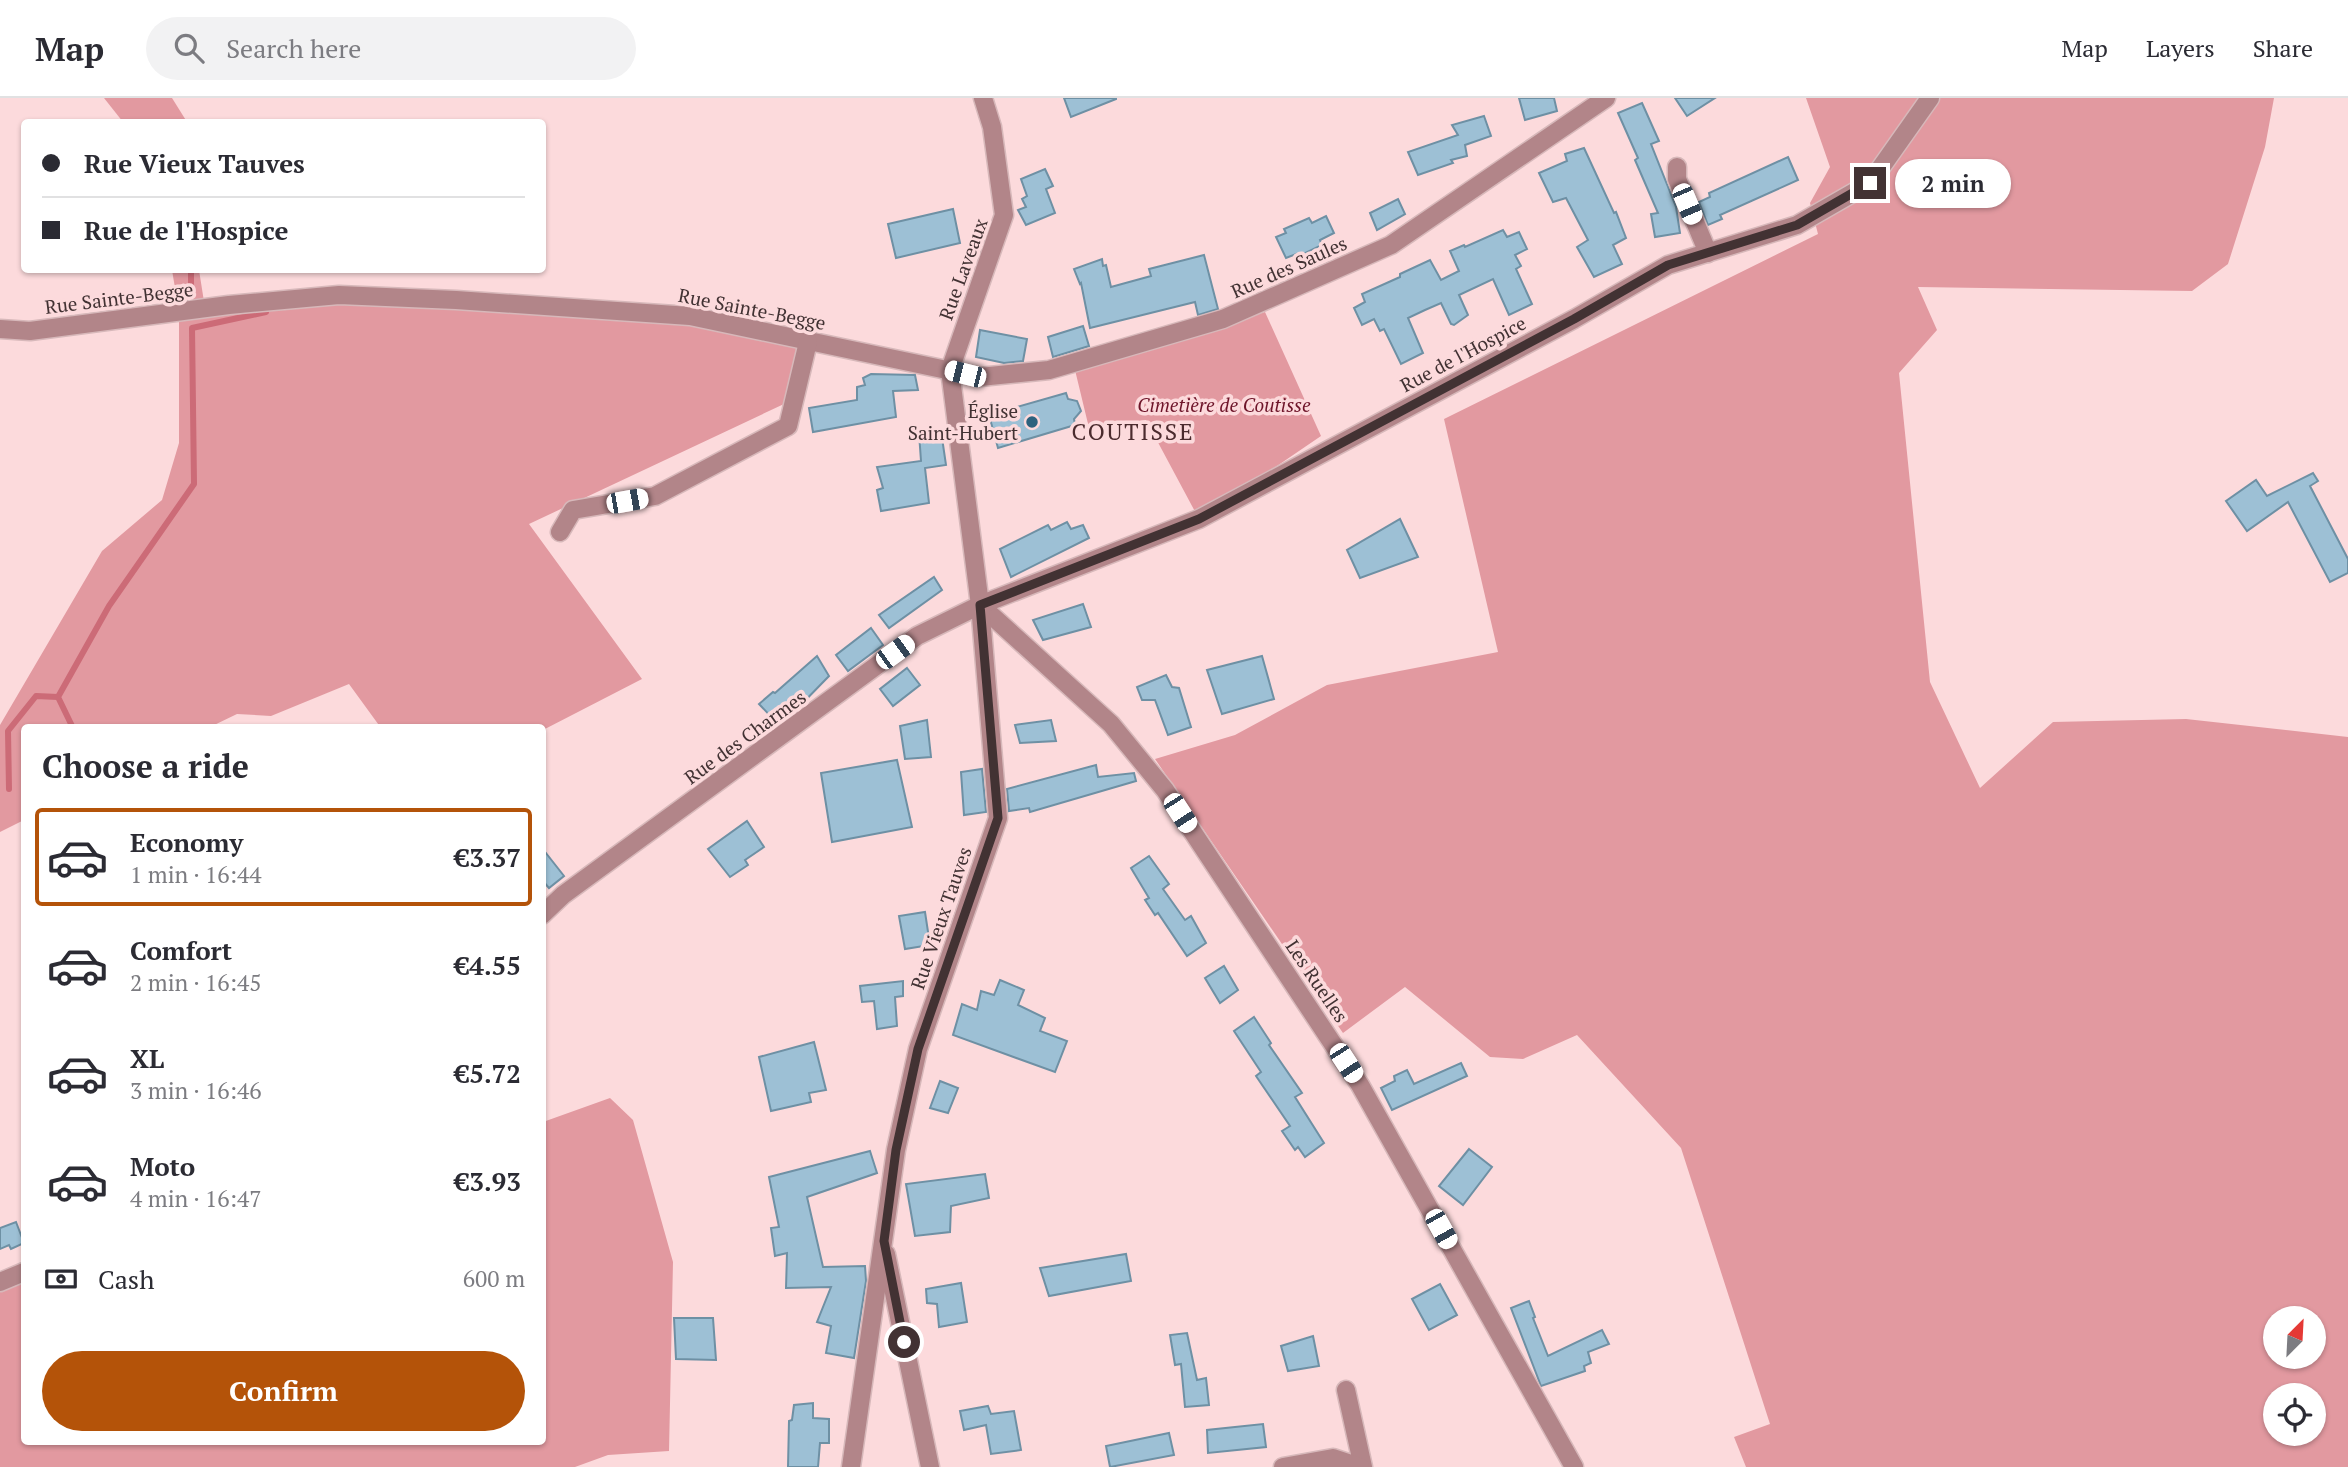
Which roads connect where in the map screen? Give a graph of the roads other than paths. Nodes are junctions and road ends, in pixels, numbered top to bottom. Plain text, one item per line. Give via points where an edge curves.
1 (983, 98) edge
2 (1606, 98) edge
3 (1930, 98) edge
4 (1677, 167) dead end
5 (1708, 253) junction
6 (0, 329) edge
7 (808, 342) junction
8 (950, 370) junction
9 (560, 532) dead end
10 (980, 605) junction
11 (546, 911) edge
12 (884, 1241) junction
13 (21, 1273) edge
14 (0, 1282) edge
15 (1346, 1390) dead end
16 (851, 1467) edge
17 (930, 1467) edge
18 (1283, 1467) edge
19 (1361, 1467) edge
20 (1574, 1467) edge

1 - 8 street, Rue Laveaux via 992,127 1004,215
2 - 8 street, Rue des Saules via 1391,245 1223,319 1049,370 980,377
3 - 5 street, Rue de l'Hospice via 1870,183 1797,225
4 - 5 street via 1677,179
5 - 10 street, Rue de l'Hospice via 1668,265 1199,519
6 - 7 street, Rue Sainte-Begge via 30,331 339,295 690,316
7 - 8 street, Rue Sainte-Begge
7 - 9 street via 789,426 654,496 573,510
8 - 10 street, Rue Vieux Tauves
10 - 11 street, Rue des Charmes via 917,636
10 - 12 street, Rue Vieux Tauves via 998,818 918,1049 896,1150
10 - 20 street, Les Ruelles via 1111,724 1165,790 1360,1085
12 - 16 street, Rue Vieux Tauves
12 - 17 street, Rue Vieux Tauves
13 - 14 street
15 - 19 street
18 - 19 street via 1333,1458

